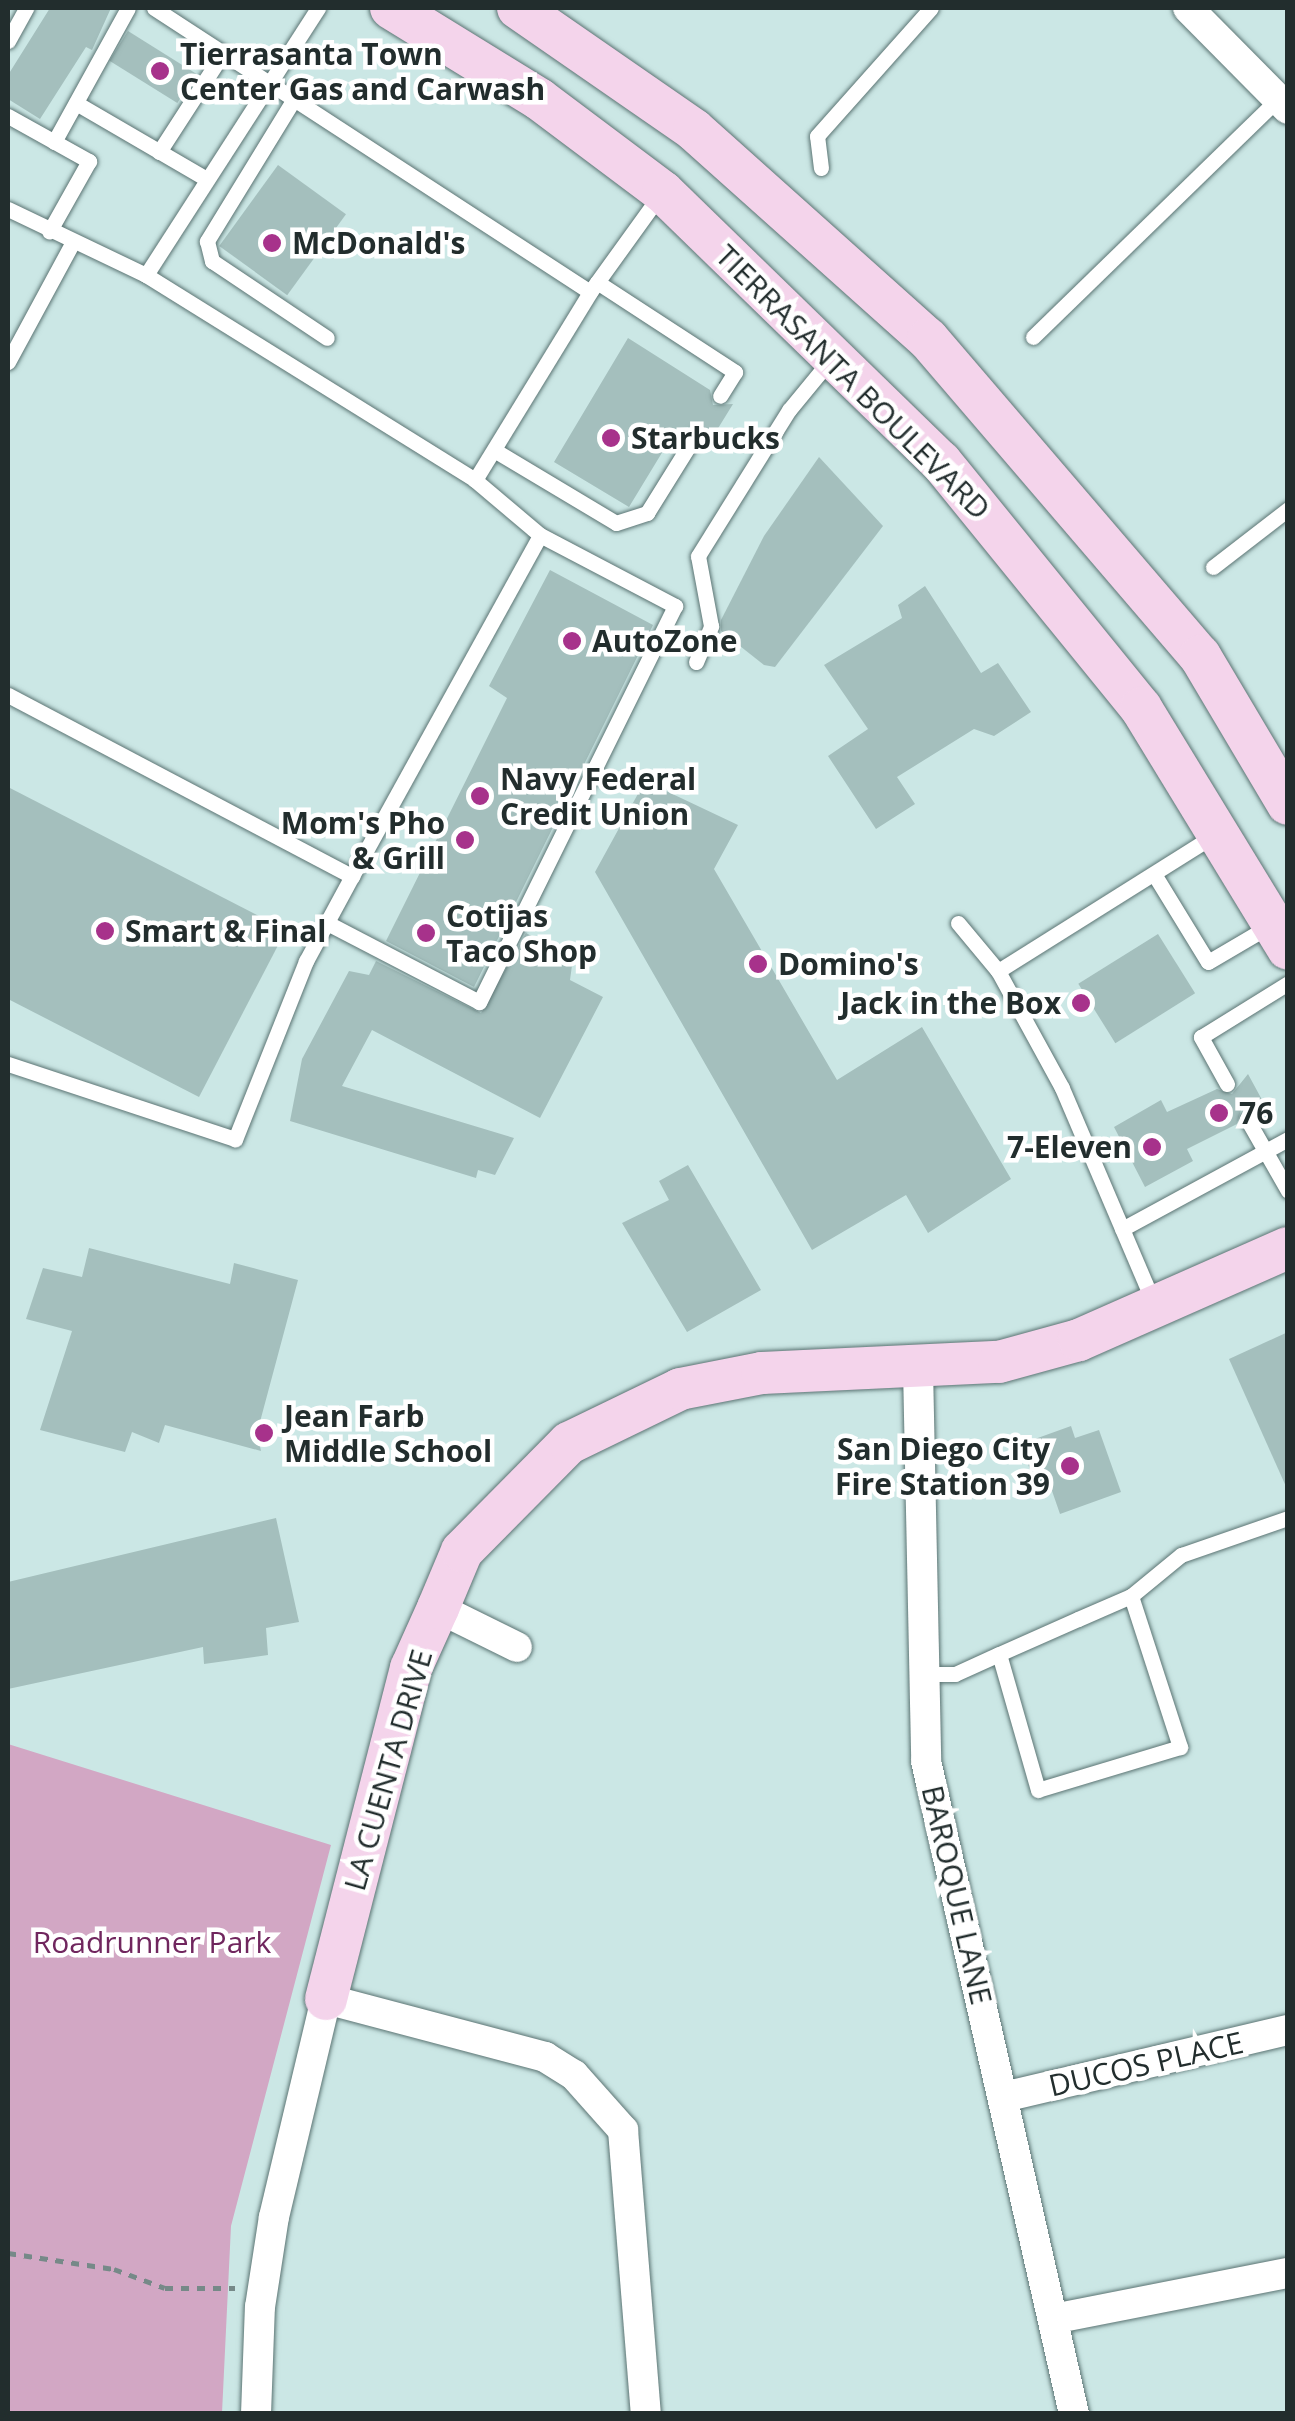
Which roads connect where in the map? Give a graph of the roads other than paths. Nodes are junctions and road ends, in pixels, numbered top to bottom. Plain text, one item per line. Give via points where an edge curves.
1 (26, 8) edge
2 (128, 8) edge
3 (154, 8) edge
4 (318, 8) edge
5 (391, 8) edge
6 (518, 8) edge
7 (931, 8) edge
8 (1196, 10) edge
9 (8, 41) edge
10 (224, 53) junction
11 (266, 80) junction
12 (294, 99) junction
13 (76, 103) junction
14 (1283, 104) edge
15 (8, 116) edge
16 (54, 142) junction
17 (159, 152) junction
18 (821, 168) dead end
19 (205, 178) junction
20 (663, 192) junction
21 (8, 209) edge
22 (50, 232) junction
23 (72, 242) junction
24 (146, 275) junction
25 (593, 287) junction
26 (1033, 337) dead end
27 (327, 338) dead end
28 (834, 356) junction
29 (8, 362) edge
30 (720, 396) dead end
31 (695, 436) dead end
32 (494, 450) junction
33 (475, 480) junction
34 (1288, 509) edge
35 (540, 535) junction
36 (1213, 567) dead end
37 (696, 662) dead end
38 (8, 696) edge
39 (1288, 804) edge
40 (1216, 835) junction
41 (1154, 874) junction
42 (352, 876) junction
43 (958, 923) dead end
44 (329, 924) junction
45 (1279, 937) edge
46 (998, 971) junction
47 (1288, 982) edge
48 (8, 1064) edge
49 (1227, 1084) dead end
50 (1247, 1119) dead end
51 (1288, 1140) edge
52 (1265, 1152) junction
53 (1288, 1191) edge
54 (1122, 1230) junction
55 (1288, 1248) edge
56 (1155, 1306) junction
57 (918, 1368) junction
58 (1288, 1518) edge
59 (1132, 1596) junction
60 (438, 1608) junction
61 (518, 1648) dead end
62 (999, 1654) junction
63 (924, 1674) junction
64 (326, 1999) junction
65 (1288, 2030) edge
66 (1004, 2097) junction
67 (1288, 2273) edge
68 (1058, 2318) junction
69 (256, 2414) edge
70 (646, 2414) edge
71 (1074, 2414) edge

1 - 9 lane
2 - 13 lane
3 - 10 lane
4 - 11 lane
5 - 20 main road, TIERRASANTA BOULEVARD via 539,99
6 - 39 main road via 694,130 941,353 1200,656
7 - 18 lane via 817,136
8 - 14 street
10 - 11 lane
10 - 17 lane
11 - 12 lane
11 - 19 lane
12 - 25 lane
12 - 27 lane via 207,241 212,261
13 - 16 lane
13 - 17 lane
14 - 26 lane
15 - 16 lane
16 - 22 lane via 89,161
17 - 19 lane
19 - 24 lane
20 - 25 lane
20 - 28 main road, TIERRASANTA BOULEVARD
21 - 22 lane
22 - 23 lane
23 - 24 lane
23 - 29 lane
24 - 33 lane
25 - 30 lane via 734,372
25 - 32 lane
28 - 37 lane via 789,410 698,556 711,626
28 - 40 main road, TIERRASANTA BOULEVARD via 941,462 1042,580 1141,708
31 - 32 lane via 648,513 616,522
32 - 33 lane
33 - 35 lane
34 - 36 lane
35 - 42 lane
35 - 44 lane via 676,606 478,1002
38 - 42 lane
40 - 41 lane
40 - 45 main road, TIERRASANTA BOULEVARD
41 - 45 lane via 1208,962
41 - 46 lane
42 - 44 lane
43 - 46 lane
44 - 48 lane via 306,961 234,1139
46 - 54 lane via 1062,1088
47 - 49 lane via 1201,1037
50 - 52 lane
51 - 52 lane
52 - 53 lane
52 - 54 lane
54 - 56 lane
55 - 56 main road, LA CUENTA DRIVE
56 - 57 main road, LA CUENTA DRIVE via 1000,1362
57 - 60 main road, LA CUENTA DRIVE via 762,1373 680,1389 569,1443 462,1551
57 - 63 street, BAROQUE LANE
58 - 59 lane via 1180,1555
59 - 62 lane
59 - 62 lane via 1180,1747 1038,1790
60 - 61 street
60 - 64 main road, LA CUENTA DRIVE via 411,1668
62 - 63 lane via 956,1674
63 - 66 street, BAROQUE LANE via 926,1760
64 - 69 street, LA CUENTA DRIVE via 264,2286
64 - 70 street via 545,2058 574,2075 623,2130
65 - 66 street, DUCOS PLACE
66 - 68 street, BAROQUE LANE
67 - 68 street
68 - 71 street, BAROQUE LANE

